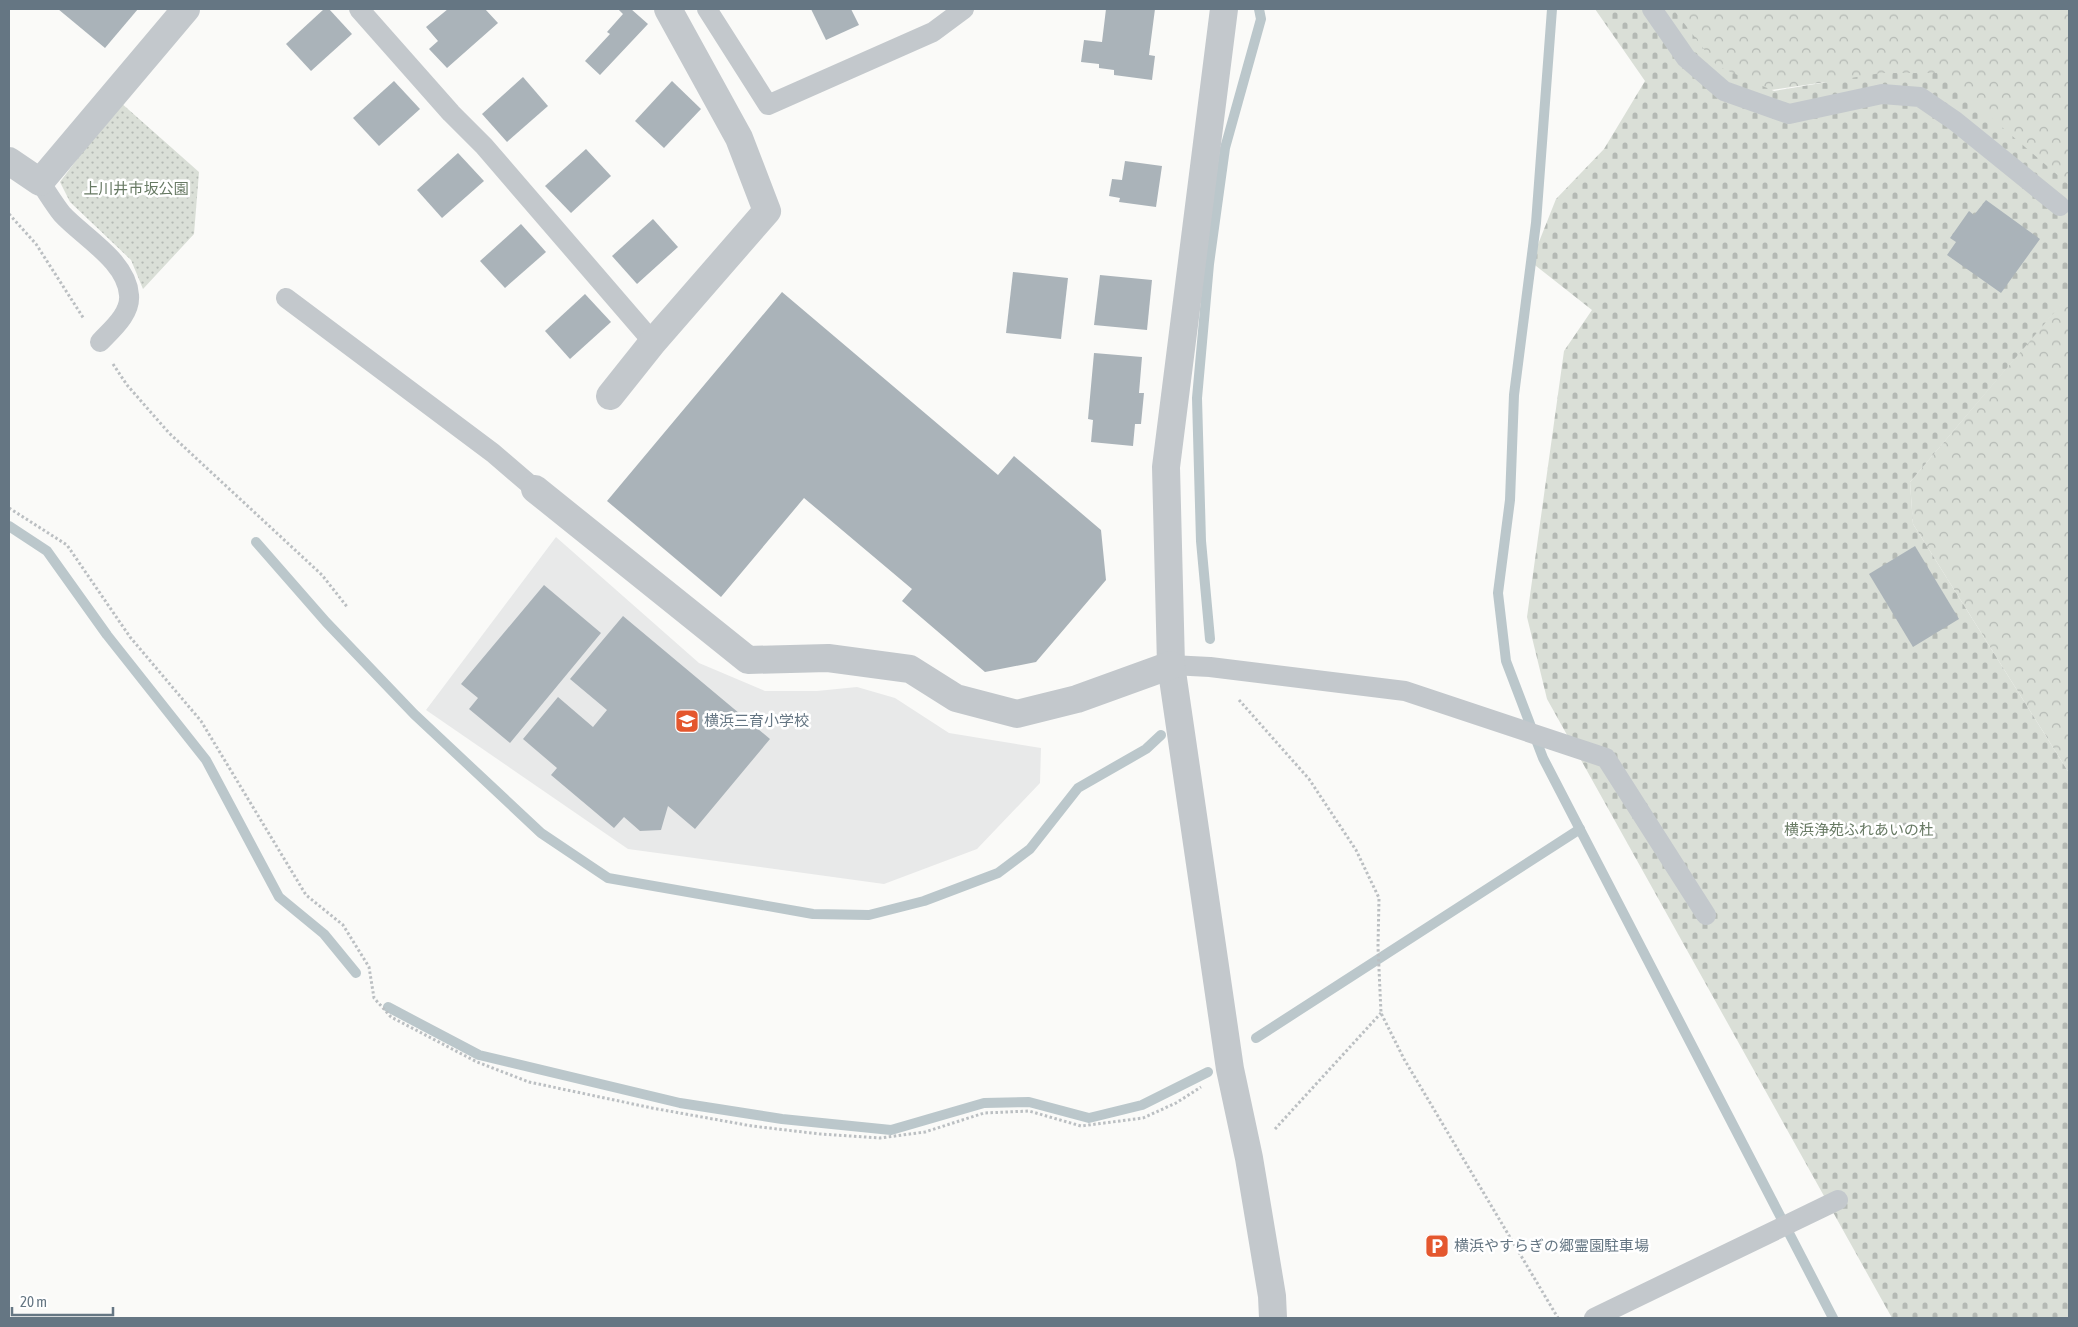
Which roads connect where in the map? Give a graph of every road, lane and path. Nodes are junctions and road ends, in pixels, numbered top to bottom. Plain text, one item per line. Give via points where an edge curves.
1 (186, 9) edge
2 (359, 9) edge
3 (668, 9) edge
4 (707, 9) edge
5 (964, 9) edge
6 (1224, 9) edge
7 (1652, 9) edge
8 (9, 161) edge
9 (40, 182) junction
10 (2060, 206) dead end
11 (9, 214) edge
12 (286, 298) dead end
13 (100, 342) junction
14 (653, 342) junction
15 (610, 396) dead end
16 (535, 489) joint
17 (9, 508) edge
18 (348, 608) dead end
19 (1171, 665) junction
20 (1210, 667) junction
21 (1706, 915) dead end
22 (1381, 1014) junction
23 (1230, 1069) junction
24 (1249, 1158) junction
25 (1838, 1200) dead end
26 (1273, 1318) edge
27 (1558, 1318) edge
28 (1594, 1318) edge

1 - 9 street
2 - 14 lane via 484,146
3 - 14 street via 739,138 767,211
4 - 5 lane via 768,105 933,32
6 - 19 street via 1166,467
7 - 10 lane via 1686,58 1724,91 1789,114 1882,94 1920,97 1955,121
8 - 9 street
9 - 13 lane via 62,214 114,262 124,277 130,296 124,315
11 - 13 path via 36,244
12 - 16 lane via 493,453
13 - 18 path via 127,384 169,433 322,575
14 - 15 street
16 - 19 street via 748,660 828,658 910,669 956,698 1017,714 1078,699
17 - 23 path via 67,545 130,637 201,721 306,895 343,925 369,967 374,998 383,1009 391,1017 477,1062 529,1082 652,1108 752,1126 880,1138 925,1132 984,1112 1029,1111 1081,1126 1143,1118 1176,1103
19 - 20 lane
19 - 23 street
20 - 21 lane via 1405,692 1606,758
20 - 22 path via 1310,779 1356,850 1379,898
22 - 24 path
22 - 27 path via 1404,1059
23 - 24 street
24 - 26 street
25 - 28 lane

